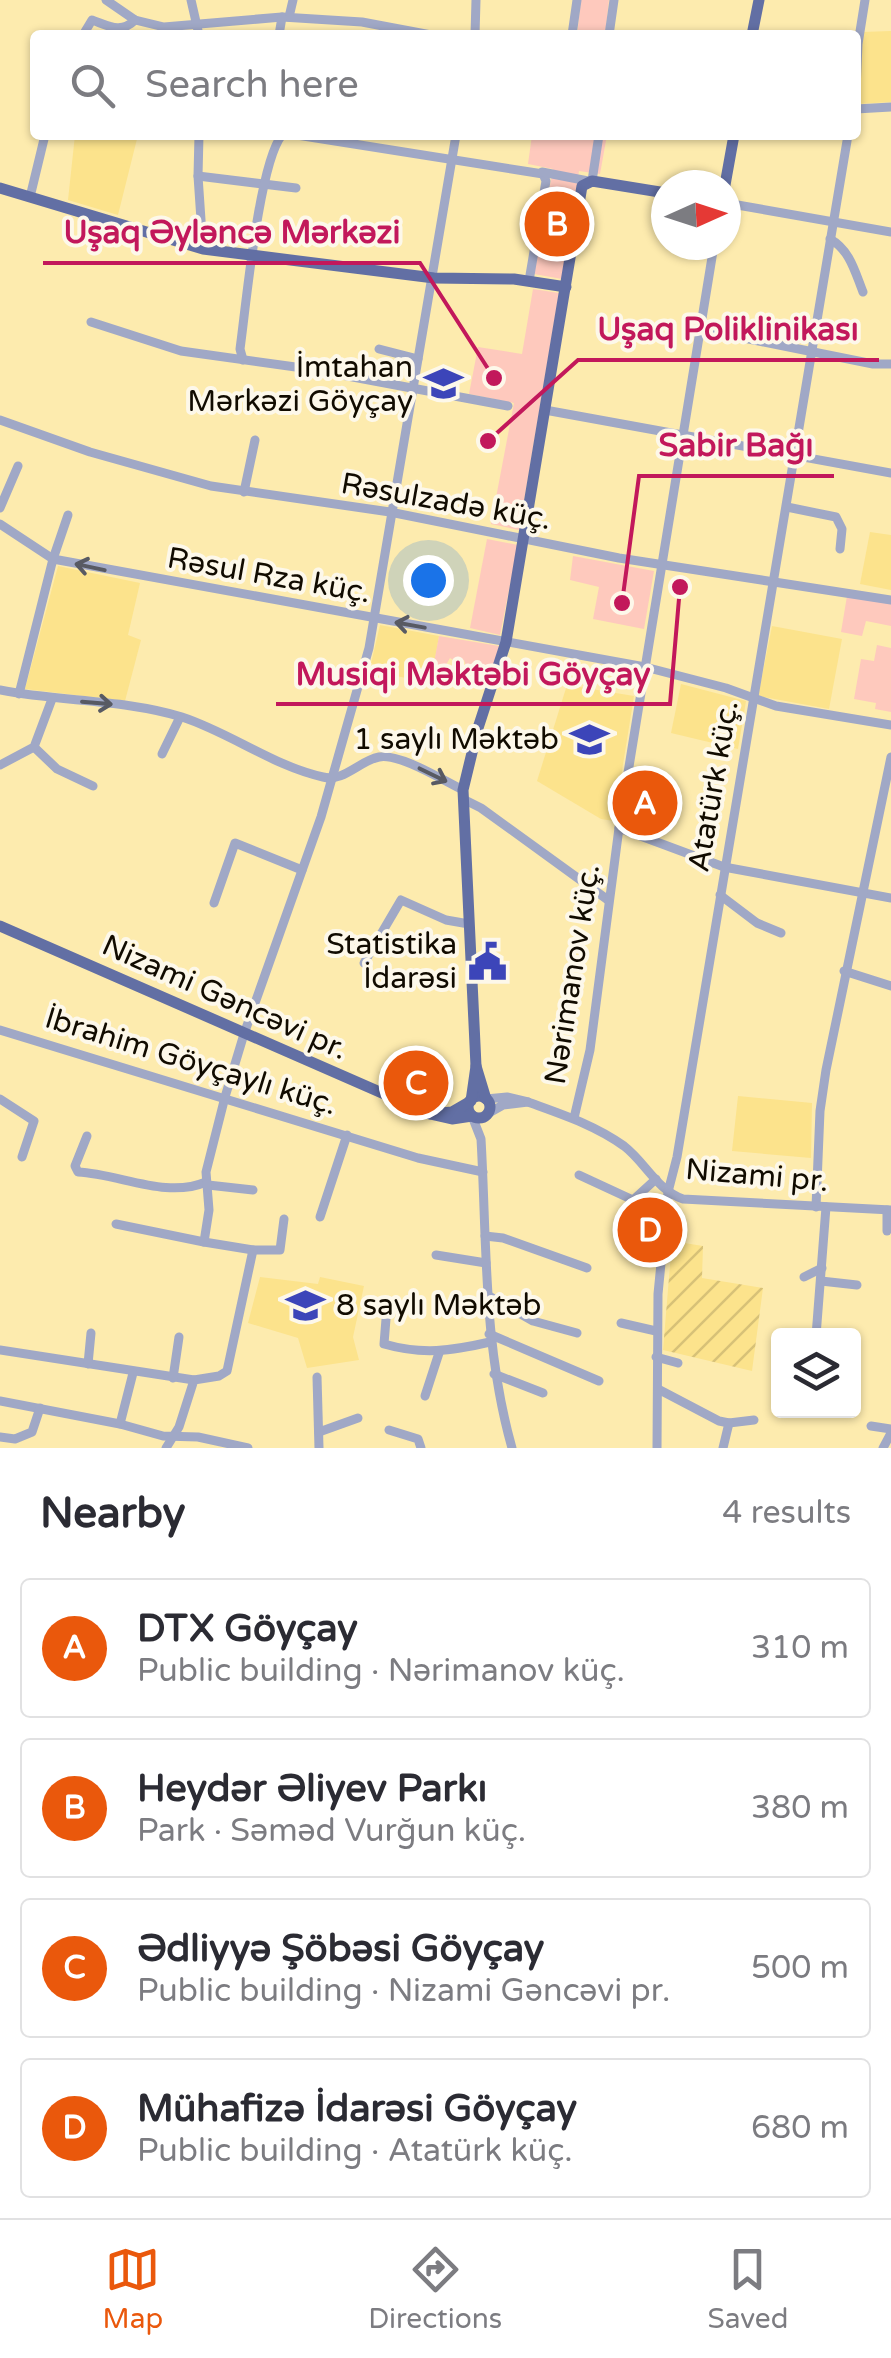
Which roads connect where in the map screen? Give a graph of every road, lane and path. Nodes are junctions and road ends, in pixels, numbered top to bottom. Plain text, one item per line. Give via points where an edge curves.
1 (106, 0) edge
2 (191, 0) edge
3 (293, 0) edge
4 (476, 0) edge
5 (577, 0) edge
6 (614, 0) edge
7 (759, 0) edge
8 (865, 0) edge
9 (285, 17) junction
10 (135, 20) junction
11 (366, 23) junction
12 (86, 30) edge
13 (121, 30) edge
14 (121, 30) edge
15 (197, 30) edge
16 (281, 30) edge
17 (365, 30) edge
18 (403, 30) edge
19 (475, 30) edge
20 (573, 30) edge
21 (610, 30) edge
22 (753, 30) edge
23 (860, 30) edge
24 (891, 108) edge
25 (861, 110) edge
26 (43, 140) edge
27 (199, 140) edge
28 (279, 140) edge
29 (358, 140) edge
30 (455, 140) edge
31 (598, 140) edge
32 (733, 140) edge
33 (847, 140) edge
34 (452, 160) junction
35 (728, 170) edge
36 (539, 172) junction
37 (198, 176) junction
38 (588, 183) junction
39 (265, 185) junction
40 (0, 188) edge
41 (296, 188) dead end
42 (651, 191) edge
43 (30, 198) junction
44 (741, 206) edge
45 (833, 222) junction
46 (891, 232) edge
47 (830, 238) junction
48 (203, 249) junction
49 (252, 256) junction
50 (711, 260) edge
51 (434, 278) junction
52 (530, 281) junction
53 (566, 287) junction
54 (863, 292) dead end
55 (91, 322) dead end
56 (699, 329) junction
57 (379, 349) dead end
58 (812, 350) junction
59 (418, 359) junction
60 (244, 360) junction
61 (891, 364) edge
62 (412, 390) junction
63 (508, 406) dead end
64 (545, 410) junction
65 (0, 420) edge
66 (681, 434) junction
67 (255, 440) dead end
68 (796, 454) junction
69 (18, 466) dead end
70 (891, 472) edge
71 (244, 492) junction
72 (787, 506) junction
73 (0, 508) edge
74 (390, 512) junction
75 (68, 515) dead end
76 (0, 524) edge
77 (523, 540) junction
78 (840, 549) dead end
79 (53, 559) junction
80 (662, 565) junction
81 (775, 580) junction
82 (891, 600) edge
83 (375, 619) junction
84 (506, 642) junction
85 (645, 667) junction
86 (0, 690) edge
87 (19, 694) junction
88 (52, 699) junction
89 (753, 699) junction
90 (180, 717) junction
91 (891, 725) edge
92 (34, 747) junction
93 (162, 754) dead end
94 (891, 756) edge
95 (0, 765) edge
96 (332, 779) junction
97 (94, 786) dead end
98 (463, 795) junction
99 (619, 828) junction
100 (724, 866) junction
101 (302, 870) junction
102 (862, 893) junction
103 (720, 894) junction
104 (891, 898) edge
105 (608, 900) junction
106 (214, 904) dead end
107 (469, 924) junction
108 (0, 926) edge
109 (780, 933) dead end
110 (377, 939) junction
111 (410, 952) dead end
112 (364, 963) dead end
113 (844, 971) junction
114 (891, 986) edge
115 (0, 1030) edge
116 (244, 1034) junction
117 (476, 1066) junction
118 (225, 1097) junction
119 (0, 1099) edge
120 (486, 1099) junction
121 (470, 1101) junction
122 (528, 1102) junction
123 (430, 1114) junction
124 (482, 1116) junction
125 (574, 1118) junction
126 (346, 1135) junction
127 (87, 1136) dead end
128 (22, 1156) dead end
129 (483, 1172) junction
130 (579, 1175) dead end
131 (656, 1180) junction
132 (207, 1184) junction
133 (253, 1190) dead end
134 (668, 1192) junction
135 (821, 1207) junction
136 (889, 1210) edge
137 (320, 1217) dead end
138 (284, 1219) dead end
139 (116, 1224) dead end
140 (888, 1231) dead end
141 (485, 1236) junction
142 (204, 1242) junction
143 (253, 1250) junction
144 (436, 1255) dead end
145 (486, 1263) junction
146 (587, 1268) dead end
147 (822, 1268) junction
148 (804, 1277) dead end
149 (821, 1281) junction
150 (857, 1285) dead end
151 (487, 1295) junction
152 (386, 1319) dead end
153 (621, 1323) dead end
154 (817, 1328) edge
155 (656, 1330) junction
156 (90, 1333) dead end
157 (576, 1333) dead end
158 (180, 1337) dead end
159 (490, 1338) junction
160 (0, 1350) edge
161 (438, 1353) junction
162 (656, 1356) junction
163 (678, 1363) dead end
164 (88, 1364) junction
165 (134, 1372) junction
166 (494, 1374) junction
167 (317, 1376) dead end
168 (173, 1378) junction
169 (194, 1380) junction
170 (599, 1380) dead end
171 (658, 1389) junction
172 (543, 1393) dead end
173 (426, 1396) dead end
174 (0, 1401) edge
175 (40, 1408) junction
176 (358, 1418) dead end
177 (754, 1420) dead end
178 (728, 1423) junction
179 (120, 1424) junction
180 (871, 1426) dead end
181 (389, 1430) dead end
182 (891, 1431) edge
183 (319, 1432) junction
184 (0, 1437) edge
185 (174, 1437) junction
186 (166, 1448) edge
187 (248, 1448) edge
188 (319, 1448) edge
189 (421, 1448) edge
190 (512, 1448) edge
191 (658, 1448) edge
192 (723, 1448) edge
193 (883, 1448) edge

1 - 10 street
2 - 15 street
3 - 9 street
4 - 19 street
5 - 20 street
6 - 21 street
7 - 22 main road
8 - 23 street
9 - 11 street
9 - 15 street
9 - 16 street
10 - 14 street
10 - 15 street
11 - 17 street
11 - 18 street
12 - 13 street via 92,20
24 - 25 street
26 - 43 street
27 - 37 street
28 - 39 street
29 - 34 street
30 - 34 street
31 - 38 street
32 - 35 main road
33 - 45 street, Atatürk küç.
34 - 36 street
34 - 51 street
36 - 38 street
36 - 52 street via 546,182
37 - 39 street
37 - 48 street
38 - 42 main road
38 - 53 main road
39 - 41 street
39 - 49 street
40 - 43 main road
43 - 48 main road
44 - 45 street
45 - 46 street
45 - 47 street, Atatürk küç.
47 - 54 street via 850,259
47 - 58 street, Atatürk küç.
48 - 49 main road
49 - 51 main road
49 - 60 street
50 - 56 street, Nərimanov küç.
51 - 52 main road
51 - 59 street
52 - 53 main road
53 - 64 main road
55 - 60 street via 163,348
56 - 58 street
56 - 66 street, Nərimanov küç.
57 - 59 street
58 - 61 street
58 - 68 street, Atatürk küç.
59 - 62 street
60 - 62 street
62 - 63 street
62 - 74 street
64 - 66 street
64 - 77 main road
65 - 71 street, Rəsulzadə küç. via 90,452
66 - 68 street
66 - 80 street, Nərimanov küç.
67 - 71 street
68 - 70 street
68 - 72 street, Atatürk küç.
69 - 73 street
71 - 74 street, Rəsulzadə küç.
72 - 78 street via 836,517
72 - 81 street, Atatürk küç.
74 - 77 street, Rəsulzadə küç.
74 - 83 street
75 - 79 street
76 - 79 street, Rəsul Rza küç.
77 - 80 street, Rəsulzadə küç.
77 - 84 main road
83 -> 79 street, Rəsul Rza küç.
79 - 87 street
80 - 81 street, Rəsulzadə küç.
80 - 85 street, Nərimanov küç.
81 - 82 street, Rəsulzadə küç.
81 - 89 street, Atatürk küç.
84 -> 83 street, Rəsul Rza küç.
83 - 96 street
84 - 85 street, Rəsul Rza küç.
84 - 98 main road
85 - 89 street, Rəsul Rza küç.
85 - 99 street, Nərimanov küç.
86 - 87 street
87 - 88 street
88 -> 90 street
88 - 92 street
89 - 91 street, Rəsul Rza küç.
89 - 100 street, Atatürk küç.
90 - 93 street
90 - 96 street
92 - 95 street
92 - 97 street via 57,769
94 - 102 street
96 -> 98 street via 386,757 420,768
96 - 101 street
98 - 105 street
98 - 107 main road
99 - 100 street
99 - 105 street, Nərimanov küç.
100 - 102 street
100 - 103 street, Atatürk küç.
101 - 106 street via 235,843
101 - 116 street
102 - 104 street
102 - 113 street
103 - 109 street
103 - 134 street, Atatürk küç.
105 - 125 street, Nərimanov küç. via 590,1050
107 - 110 street via 401,900
107 - 117 main road
108 - 116 main road, Nizami Gəncəvi pr.
110 - 111 street
110 - 112 street
113 - 114 street
113 - 135 street via 820,1111
115 - 118 street, İbrahim Göyçaylı küç.
116 - 118 street
116 - 123 main road, Nizami Gəncəvi pr.
117 - 120 main road
117 - 121 main road
118 - 126 street, İbrahim Göyçaylı küç.
118 - 132 street
119 - 128 street via 34,1121
120 - 121 main road
120 - 122 street, Nizami pr.
120 - 124 main road via 490,1108
121 - 123 main road
121 - 124 main road via 468,1110
122 - 124 street
122 - 125 street, Nizami pr.
123 - 124 main road via 452,1120
124 - 129 street
125 - 131 street, Nizami pr. via 623,1145
126 - 129 street, İbrahim Göyçaylı küç.
126 - 137 street
127 - 132 street via 78,1172 178,1190
129 - 141 street
130 - 131 street via 633,1200
131 - 134 street, Nizami pr.
132 - 133 street
132 - 142 street
134 - 135 street, Nizami pr. via 700,1202
134 - 155 street, Atatürk küç.
135 - 136 street, Nizami pr.
135 - 147 street
136 - 140 street
138 - 143 street via 280,1250
139 - 142 street
141 - 145 street
141 - 146 street
142 - 143 street
143 - 169 street via 227,1371
144 - 145 street
145 - 151 street
147 - 148 street
147 - 149 street
149 - 150 street
149 - 154 street
151 - 157 street via 533,1321
151 - 159 street
152 - 161 street via 384,1344
153 - 155 street
155 - 162 street, Atatürk küç.
156 - 164 street
158 - 168 street
159 - 161 street
159 - 166 street
159 - 170 street
160 - 164 street
161 - 173 street
162 - 163 street
162 - 171 street, Atatürk küç.
164 - 165 street
165 - 168 street
165 - 179 street
166 - 172 street
166 - 190 street
167 - 183 street
168 - 169 street
169 - 185 street
171 - 178 street
171 - 191 street, Atatürk küç.
174 - 175 street
175 - 179 street
175 - 184 street via 32,1432
176 - 183 street
177 - 178 street
178 - 192 street
179 - 185 street
180 - 182 street
181 - 189 street via 418,1439
182 - 193 street
183 - 188 street
185 - 186 street
185 - 187 street

